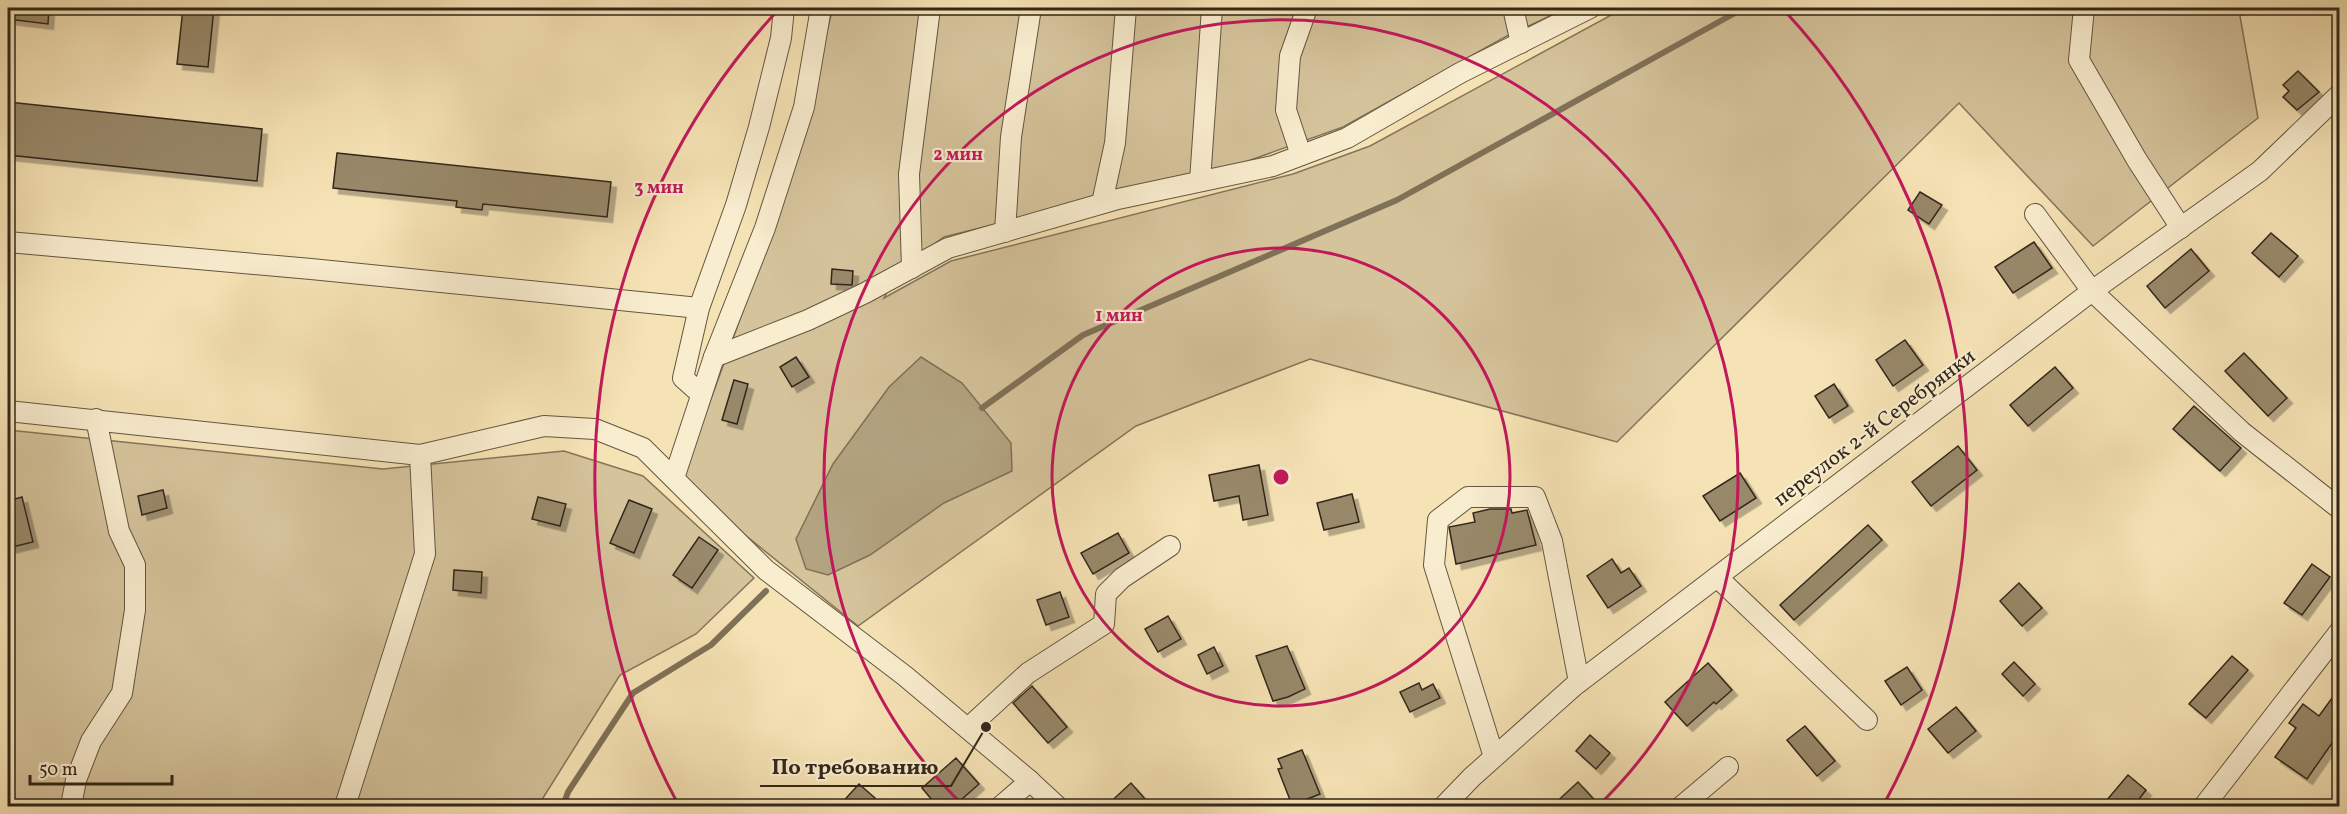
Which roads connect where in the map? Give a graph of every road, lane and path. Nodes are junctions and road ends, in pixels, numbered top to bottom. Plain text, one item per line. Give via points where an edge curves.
1 (784, 8) edge
2 (821, 8) edge
3 (930, 8) edge
4 (1031, 8) edge
5 (1126, 8) edge
6 (1212, 8) edge
7 (1307, 8) edge
8 (1513, 8) edge
9 (1590, 8) edge
10 (2084, 8) edge
11 (1521, 43) junction
12 (2340, 94) edge
13 (1301, 155) junction
14 (1200, 181) junction
15 (1102, 203) junction
16 (2035, 214) dead end
17 (2181, 228) junction
18 (1005, 231) junction
19 (8, 242) edge
20 (912, 268) junction
21 (2092, 291) junction
22 (699, 308) junction
23 (714, 357) junction
24 (701, 394) junction
25 (8, 411) edge
26 (96, 419) junction
27 (420, 455) junction
28 (674, 478) junction
29 (2340, 509) edge
30 (1170, 546) dead end
31 (1717, 577) junction
32 (2340, 631) edge
33 (1579, 682) junction
34 (1867, 720) dead end
35 (968, 728) junction
36 (1494, 757) junction
37 (1728, 767) dead end
38 (1030, 781) junction
39 (1446, 806) edge
40 (71, 807) edge
41 (345, 807) edge
42 (1002, 807) edge
43 (1057, 807) edge
44 (1682, 807) edge
45 (2204, 807) edge

1 - 22 street via 781,38 759,127
2 - 23 street via 804,107 765,228
3 - 20 street via 909,174
4 - 18 street via 1011,137
5 - 15 street via 1115,143
6 - 14 street
7 - 13 street via 1290,56 1286,110
8 - 11 street
9 - 11 street
10 - 17 street via 2079,60
11 - 13 street via 1347,138
12 - 17 street, переулок 2-й Серебрянки via 2260,171
13 - 14 street via 1273,166
14 - 15 street
15 - 18 street
16 - 21 street
17 - 21 street, переулок 2-й Серебрянки
18 - 20 street via 948,248
19 - 22 street
20 - 23 street via 808,320
21 - 29 street via 2242,432
21 - 31 street, переулок 2-й Серебрянки
22 - 24 street via 683,378
23 - 24 street
24 - 28 street
25 - 26 street
26 - 27 street
26 - 40 street via 119,531 135,565 135,610 122,693 91,741 76,780
27 - 28 street via 544,426 595,429 643,448
27 - 41 street via 425,554
28 - 35 street via 766,570
30 - 35 street via 1122,578 1106,594 1104,624 1028,673
31 - 33 street, переулок 2-й Серебрянки
31 - 34 street
32 - 45 street
33 - 36 street, переулок 2-й Серебрянки
33 - 36 street via 1552,541 1535,497 1468,497 1438,520 1434,564
35 - 38 street
36 - 39 street, переулок 2-й Серебрянки
37 - 44 street
38 - 42 street
38 - 43 street

